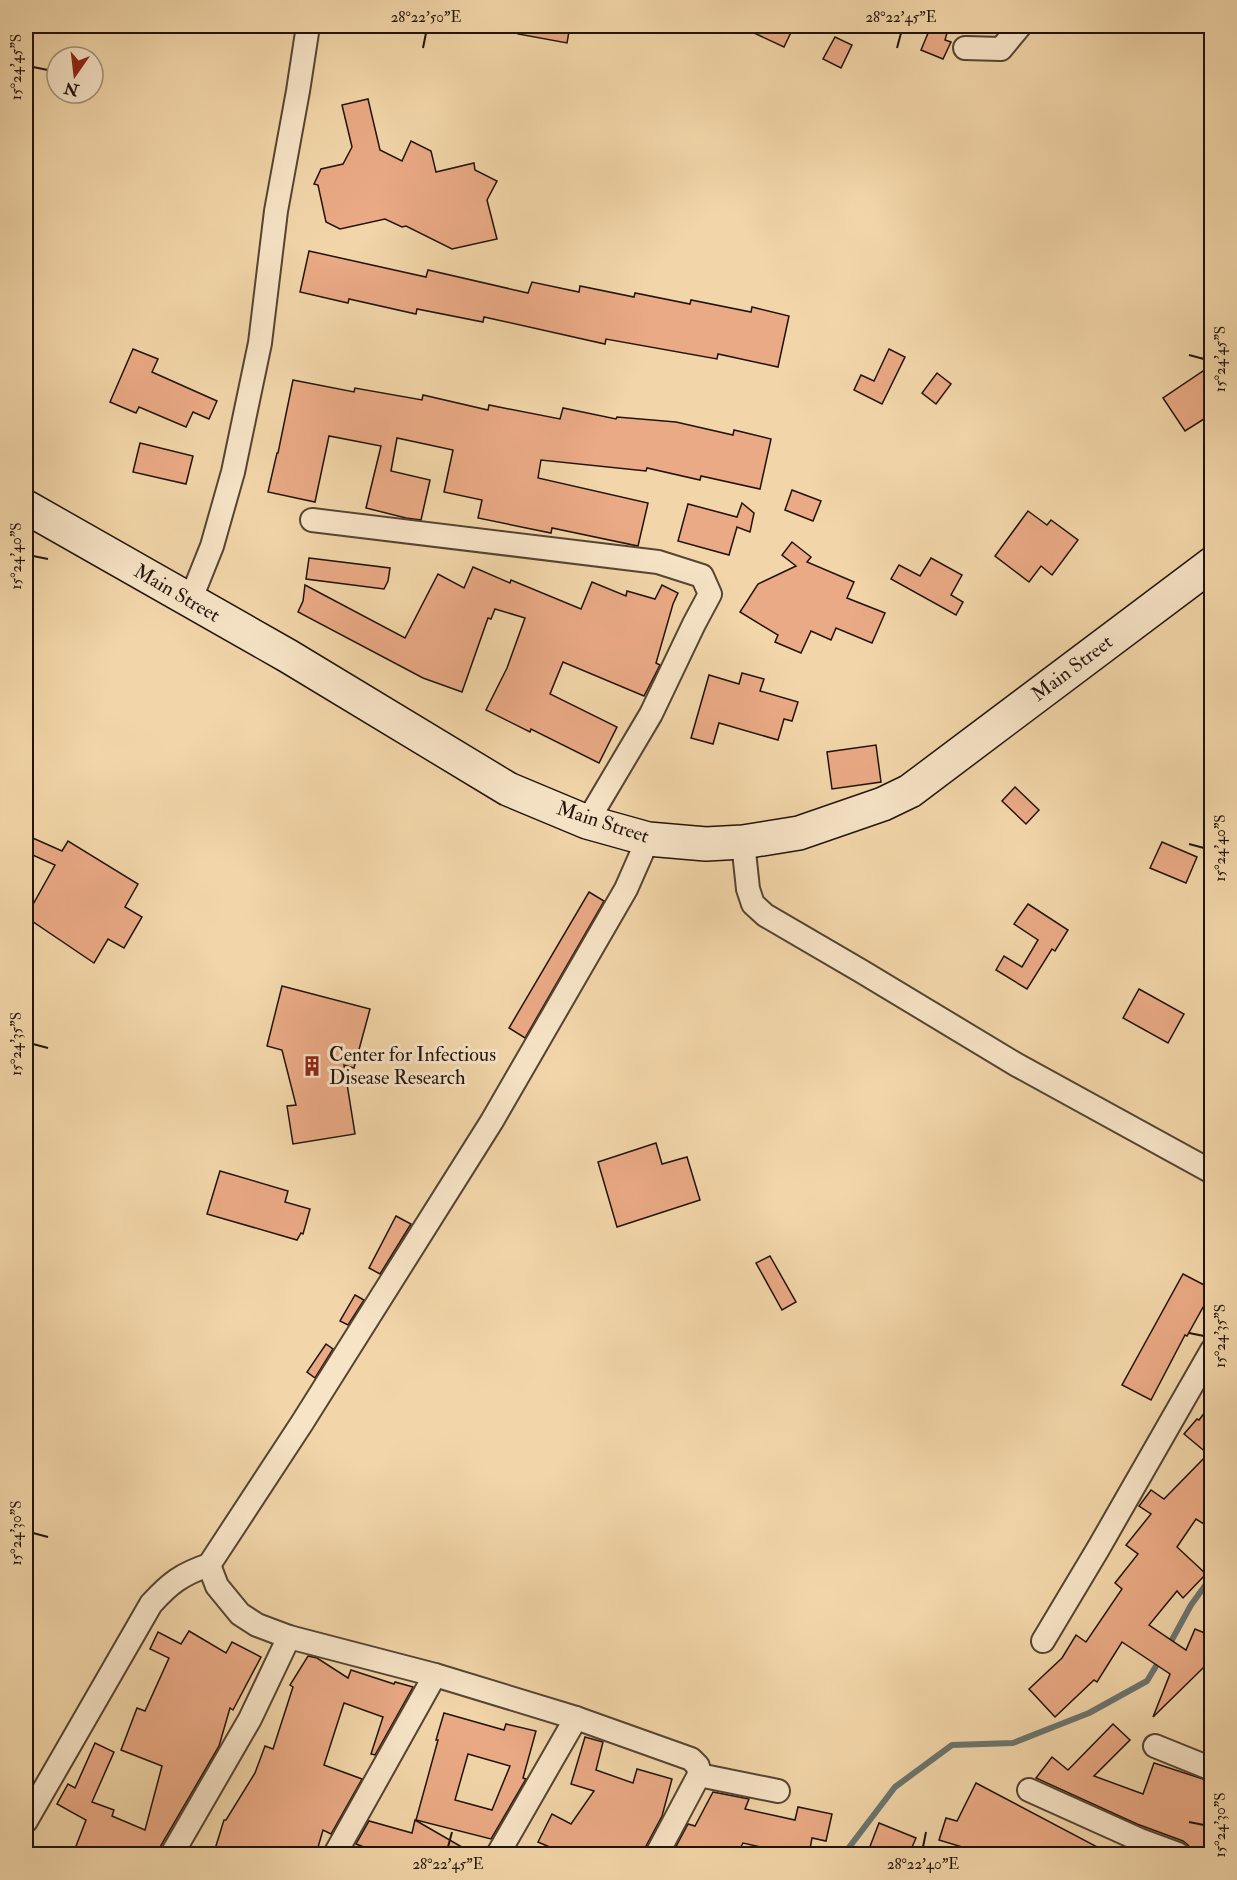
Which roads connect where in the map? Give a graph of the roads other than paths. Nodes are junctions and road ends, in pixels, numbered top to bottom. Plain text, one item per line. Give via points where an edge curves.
1 (308, 26) edge
2 (1020, 26) edge
3 (965, 48) dead end
4 (26, 507) edge
5 (312, 520) dead end
6 (1212, 564) edge
7 (190, 601) junction
8 (587, 822) junction
9 (648, 839) junction
10 (743, 842) junction
11 (1212, 1172) edge
12 (1212, 1350) edge
13 (209, 1565) junction
14 (289, 1637) junction
15 (1043, 1641) dead end
16 (435, 1675) junction
17 (576, 1718) junction
18 (1155, 1746) dead end
19 (1212, 1769) edge
20 (699, 1775) junction
21 (1029, 1790) dead end
22 (778, 1791) dead end
23 (26, 1821) edge
24 (172, 1854) edge
25 (334, 1854) edge
26 (498, 1854) edge
27 (657, 1854) edge
28 (1178, 1854) edge

1 - 7 street via 276,211 260,343 233,472 212,546
2 - 3 street via 1001,49
4 - 7 main road, Main Street
5 - 8 street via 658,562 702,576 710,594 651,714
6 - 10 main road, Main Street via 910,791 799,832
7 - 8 main road, Main Street via 508,789
8 - 9 main road, Main Street
9 - 10 main road, Main Street via 706,844
9 - 13 street via 626,889 492,1121
10 - 11 street via 748,889 753,904 765,915 1017,1065
12 - 15 street
13 - 14 street via 217,1586 240,1614
13 - 23 street via 190,1571 151,1604
14 - 16 street
14 - 24 street via 250,1719
16 - 17 street
16 - 25 street
17 - 20 street via 681,1754 698,1766
17 - 26 street
18 - 19 street
20 - 22 street
20 - 27 street
21 - 28 street

